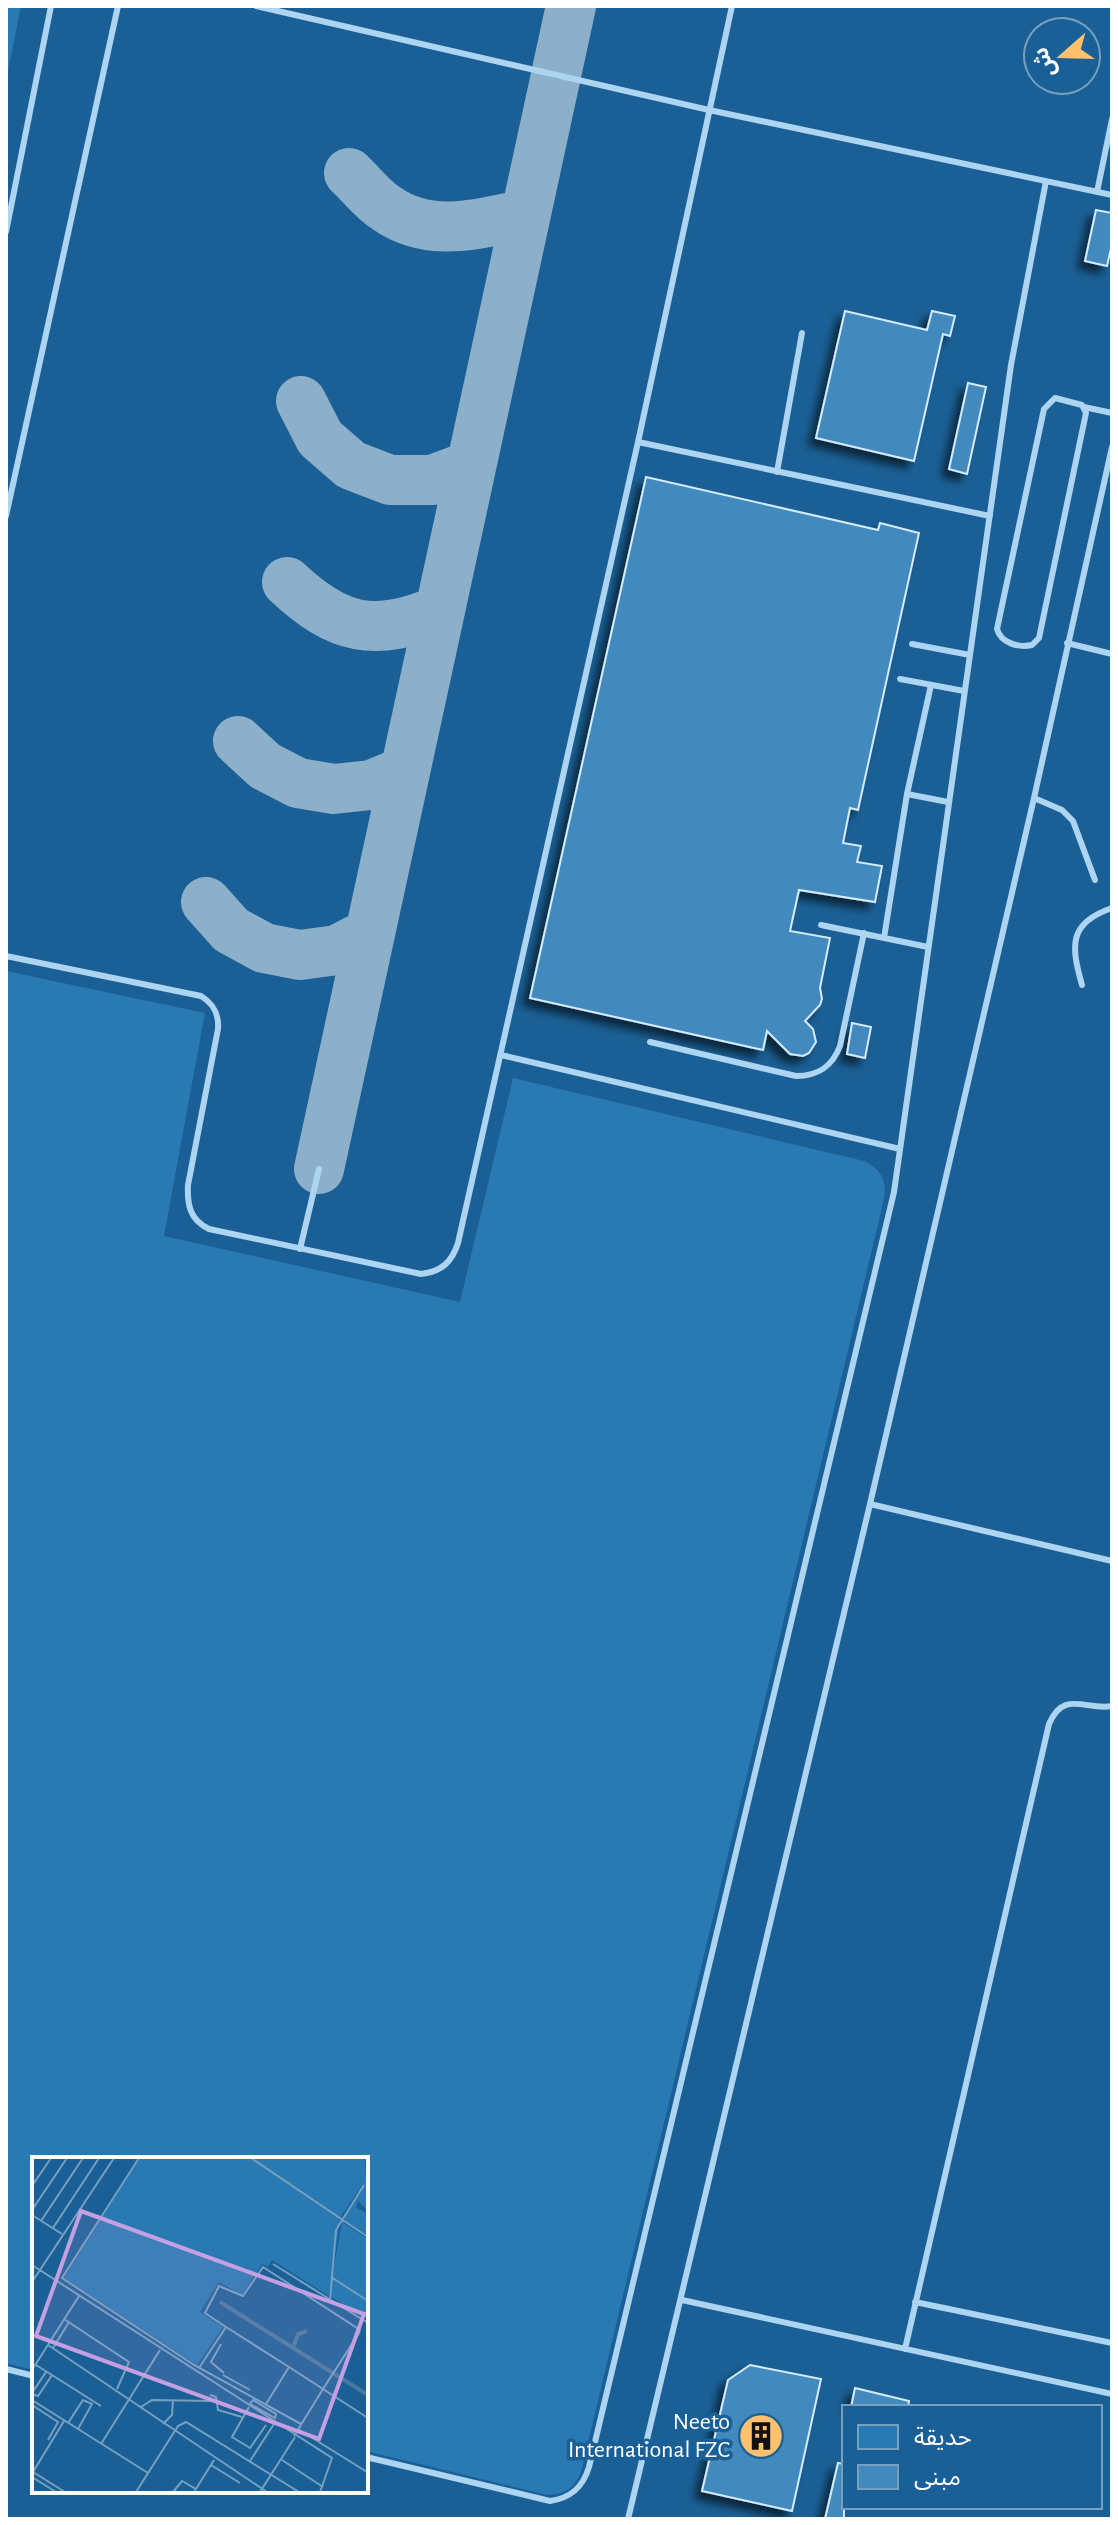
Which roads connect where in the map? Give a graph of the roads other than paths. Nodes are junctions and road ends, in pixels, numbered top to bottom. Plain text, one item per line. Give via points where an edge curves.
1 (51, 6) edge
2 (118, 6) edge
3 (256, 6) edge
4 (732, 6) edge
5 (709, 110) junction
6 (1112, 119) edge
7 (1046, 181) junction
8 (1097, 192) junction
9 (1112, 195) edge
10 (6, 232) edge
11 (802, 333) dead end
12 (1084, 407) junction
13 (1112, 413) edge
14 (638, 442) junction
15 (1112, 447) edge
16 (777, 472) junction
17 (6, 516) edge
18 (990, 516) junction
19 (1067, 643) junction
20 (912, 644) dead end
21 (1112, 654) edge
22 (970, 655) junction
23 (900, 679) dead end
24 (931, 685) junction
25 (964, 691) junction
26 (907, 794) junction
27 (1034, 798) junction
28 (948, 802) junction
29 (1095, 880) dead end
30 (1112, 908) edge
31 (821, 925) dead end
32 (864, 933) junction
33 (884, 938) junction
34 (928, 947) junction
35 (6, 956) edge
36 (1082, 985) dead end
37 (650, 1042) dead end
38 (501, 1055) junction
39 (900, 1149) junction
40 (319, 1169) dead end
41 (300, 1249) junction
42 (870, 1504) junction
43 (1112, 1561) edge
44 (1112, 1706) edge
45 (682, 2300) junction
46 (915, 2302) junction
47 (1112, 2343) edge
48 (905, 2349) junction
49 (6, 2369) edge
50 (32, 2376) edge
51 (1112, 2394) edge
52 (368, 2457) edge
53 (628, 2519) edge

1 - 10 lane
2 - 17 lane
3 - 5 lane
4 - 5 lane
5 - 7 lane
5 - 14 lane
6 - 8 lane
7 - 8 lane
7 - 18 lane
8 - 9 lane
11 - 16 lane
12 - 12 lane via 1055,398 1044,409 997,629 1001,638 1017,645 1032,645 1039,638
12 - 13 lane
14 - 16 lane
14 - 38 lane
15 - 19 lane
16 - 18 lane
18 - 22 lane
19 - 21 lane
19 - 27 lane
20 - 22 lane
22 - 25 lane
23 - 24 lane
24 - 25 lane
24 - 26 lane
25 - 28 lane
26 - 28 lane
26 - 33 lane
27 - 29 lane via 1073,821
27 - 42 lane
28 - 34 lane
30 - 36 lane via 1088,918 1076,937
31 - 32 lane
32 - 33 lane
32 - 37 lane via 840,1046 819,1072 796,1076
33 - 34 lane
34 - 39 lane
35 - 41 lane via 201,996 209,1002 218,1029 188,1185 191,1213 209,1229
38 - 39 lane
38 - 41 lane via 458,1243 449,1262 421,1274
39 - 52 lane via 886,1230 586,2477 574,2492 550,2501
40 - 41 lane
42 - 43 lane
42 - 45 lane
44 - 46 lane via 1070,1703 1049,1724
45 - 48 lane
45 - 53 lane
46 - 47 lane
46 - 48 lane
48 - 51 lane
49 - 50 lane

